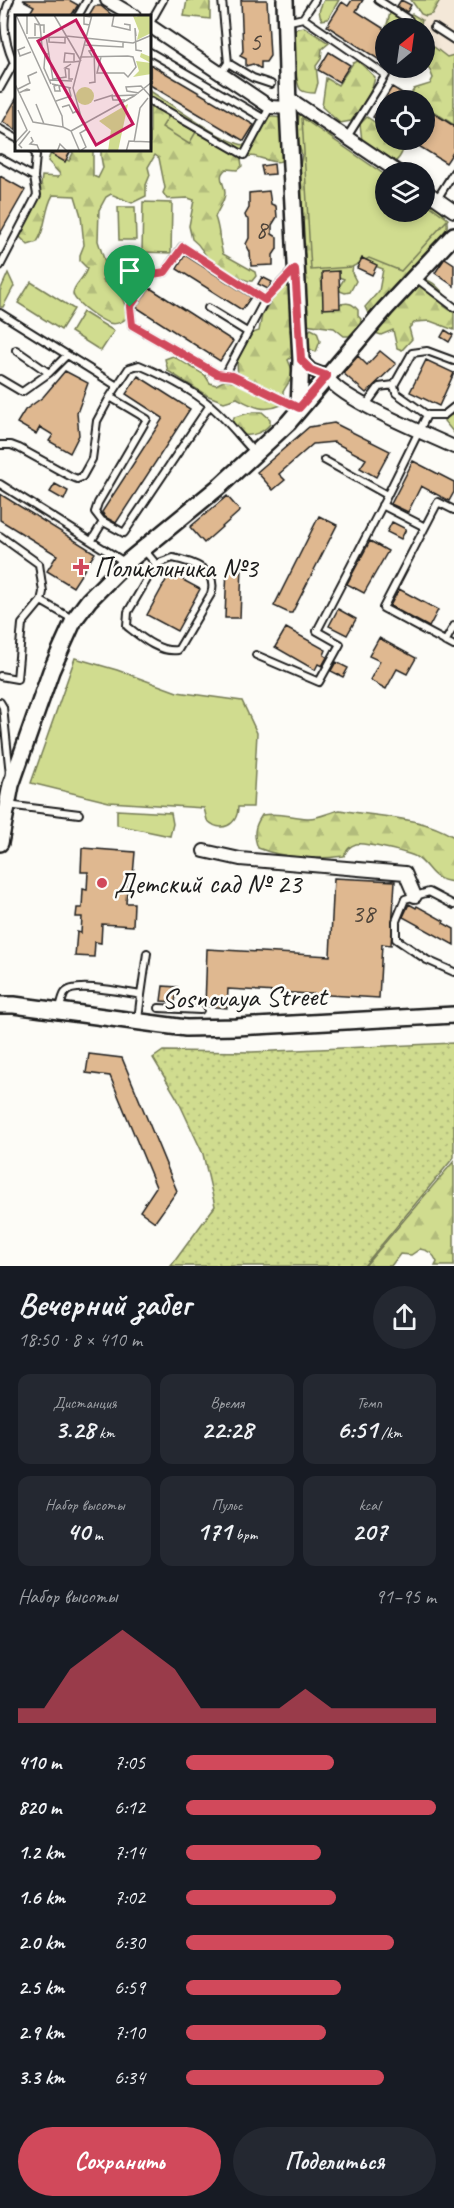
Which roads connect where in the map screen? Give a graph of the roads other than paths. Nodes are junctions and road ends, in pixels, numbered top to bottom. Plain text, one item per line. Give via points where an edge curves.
1 (9, 0) edge
2 (87, 0) edge
3 (107, 0) edge
4 (163, 0) edge
5 (222, 0) edge
6 (285, 0) edge
7 (315, 0) edge
8 (378, 0) edge
9 (79, 15) edge
10 (130, 15) edge
11 (303, 18) junction
12 (406, 18) edge
13 (152, 20) edge
14 (285, 22) junction
15 (152, 25) edge
16 (435, 28) edge
17 (454, 40) edge
18 (152, 53) edge
19 (15, 64) edge
20 (375, 64) edge
21 (224, 68) junction
22 (382, 78) edge
23 (271, 84) dead end
24 (0, 88) edge
25 (152, 102) edge
26 (287, 102) junction
27 (267, 113) junction
28 (0, 129) edge
29 (15, 137) edge
30 (347, 137) junction
31 (34, 152) edge
32 (0, 158) edge
33 (383, 162) edge
34 (454, 172) edge
35 (34, 177) junction
36 (437, 199) joint
37 (454, 211) edge
38 (454, 235) edge
39 (0, 266) edge
40 (295, 269) junction
41 (414, 277) junction
42 (265, 300) junction
43 (454, 307) edge
44 (208, 308) dead end
45 (0, 314) edge
46 (247, 332) junction
47 (16, 350) dead end
48 (67, 355) junction
49 (301, 360) junction
50 (454, 361) edge
51 (49, 373) junction
52 (225, 375) junction
53 (327, 376) junction
54 (0, 379) edge
55 (394, 385) junction
56 (117, 386) junction
57 (110, 397) junction
58 (210, 405) junction
59 (366, 405) junction
60 (454, 406) edge
61 (299, 408) junction
62 (426, 415) junction
63 (418, 430) junction
64 (0, 445) edge
65 (454, 447) edge
66 (255, 454) junction
67 (324, 460) dead end
68 (0, 484) edge
69 (387, 495) junction
70 (382, 505) junction
71 (454, 510) edge
72 (101, 525) dead end
73 (425, 527) junction
74 (0, 536) edge
75 (92, 540) junction
76 (143, 550) junction
77 (126, 562) junction
78 (156, 564) junction
79 (41, 601) junction
80 (74, 620) junction
81 (454, 626) edge
82 (445, 642) junction
83 (454, 646) edge
84 (256, 655) dead end
85 (0, 676) edge
86 (1, 702) edge
87 (11, 785) junction
88 (6, 805) junction
89 (79, 814) dead end
90 (0, 843) edge
91 (204, 850) dead end
92 (415, 896) junction
93 (454, 905) edge
94 (147, 953) dead end
95 (454, 972) edge
96 (141, 995) junction
97 (0, 1005) edge
98 (159, 1008) dead end
99 (200, 1010) dead end
100 (59, 1012) junction
101 (454, 1015) edge
102 (138, 1023) junction

1 - 19 lane via 4,10 4,40
2 - 9 lane
3 - 10 street
4 - 13 lane
5 - 21 lane
6 - 14 street
7 - 11 lane
8 - 12 lane
11 - 14 lane
11 - 20 lane
14 - 26 street
15 - 21 street
16 - 17 lane
18 - 27 lane
19 - 24 lane
21 - 23 lane
21 - 27 street
22 - 30 lane
25 - 27 lane via 244,155
26 - 27 street
26 - 30 street
26 - 40 street
28 - 29 lane
30 - 33 street
31 - 35 lane
32 - 35 lane
34 - 36 lane
35 - 39 lane via 37,195
36 - 37 street
38 - 41 street
40 - 42 lane
40 - 49 street
41 - 43 lane
41 - 53 street
42 - 46 lane
42 - 52 lane via 183,247 165,272 153,274 130,307 132,325
44 - 46 lane
45 - 48 lane
46 - 52 lane
47 - 51 lane
48 - 51 lane
48 - 56 lane
49 - 53 street via 311,370
49 - 61 street
50 - 55 lane via 428,351 412,353
51 - 54 lane via 22,392
52 - 61 lane
53 - 59 street via 348,397
53 - 61 street
55 - 59 lane via 380,387
55 - 62 lane via 396,393
56 - 57 lane
56 - 58 lane via 129,368 139,365
57 - 58 lane via 147,419 95,513 124,533
57 - 64 lane via 97,421 92,459 82,477 70,476 19,448
58 - 66 lane
59 - 63 street
60 - 62 lane via 444,415
61 - 66 street
62 - 63 lane
63 - 65 street
63 - 69 lane
66 - 76 street
67 - 69 lane
68 - 75 lane
69 - 70 lane
70 - 73 lane
70 - 84 lane via 317,631 340,644 319,682
71 - 73 lane via 438,502
72 - 75 lane
73 - 82 lane via 383,608
74 - 79 lane via 39,564
75 - 77 lane
76 - 77 street
76 - 78 lane
77 - 80 street
78 - 78 lane via 173,558 190,561 211,576 214,586 178,650 159,648 127,626 128,612
79 - 80 lane
79 - 85 lane via 22,624 17,679
80 - 87 street via 51,671
81 - 82 lane
82 - 83 lane
86 - 87 lane
87 - 88 street
88 - 89 lane
88 - 90 street
91 - 92 street via 240,860 405,873
92 - 93 lane via 429,892
92 - 95 lane via 405,899 396,921 396,939
94 - 96 lane
96 - 100 lane via 73,989 64,994
96 - 102 lane
97 - 100 street, Sosnovaya Street
98 - 99 lane
100 - 102 street, Sosnovaya Street
101 - 102 street, Sosnovaya Street via 199,1028

